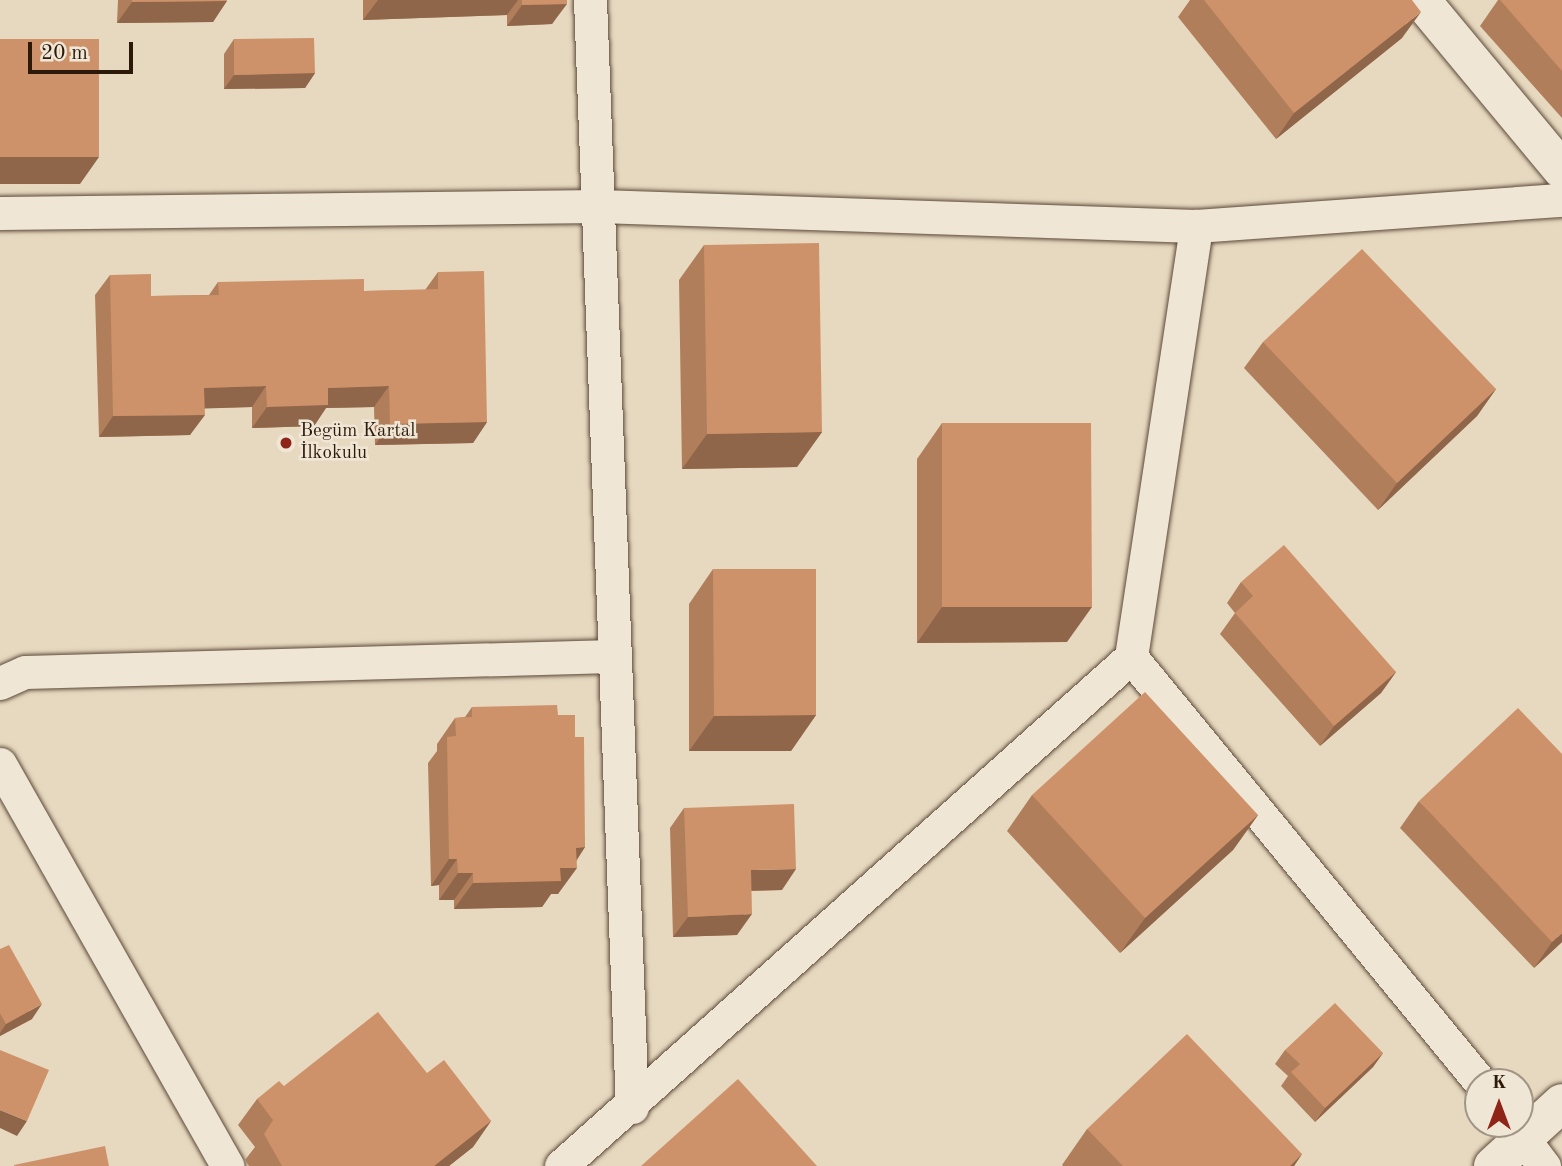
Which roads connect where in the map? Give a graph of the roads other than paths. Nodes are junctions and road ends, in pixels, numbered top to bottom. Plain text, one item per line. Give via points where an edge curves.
1 (590, 0) edge
2 (1421, 0) edge
3 (1562, 170) edge
4 (1562, 200) edge
5 (599, 206) junction
6 (0, 214) edge
7 (1196, 226) junction
8 (612, 656) junction
9 (1132, 657) junction
10 (0, 683) edge
11 (0, 764) edge
12 (1469, 1068) edge
13 (1562, 1103) edge
14 (632, 1108) junction
15 (1527, 1143) edge
16 (227, 1166) edge
17 (561, 1166) edge
18 (1493, 1166) edge

1 - 5 street
2 - 3 street
4 - 7 street
5 - 6 street
5 - 7 street
5 - 8 street
7 - 9 street
8 - 10 street via 25,672
8 - 14 street
9 - 12 street
9 - 14 street
11 - 16 street
13 - 15 street
14 - 17 street
15 - 18 street

